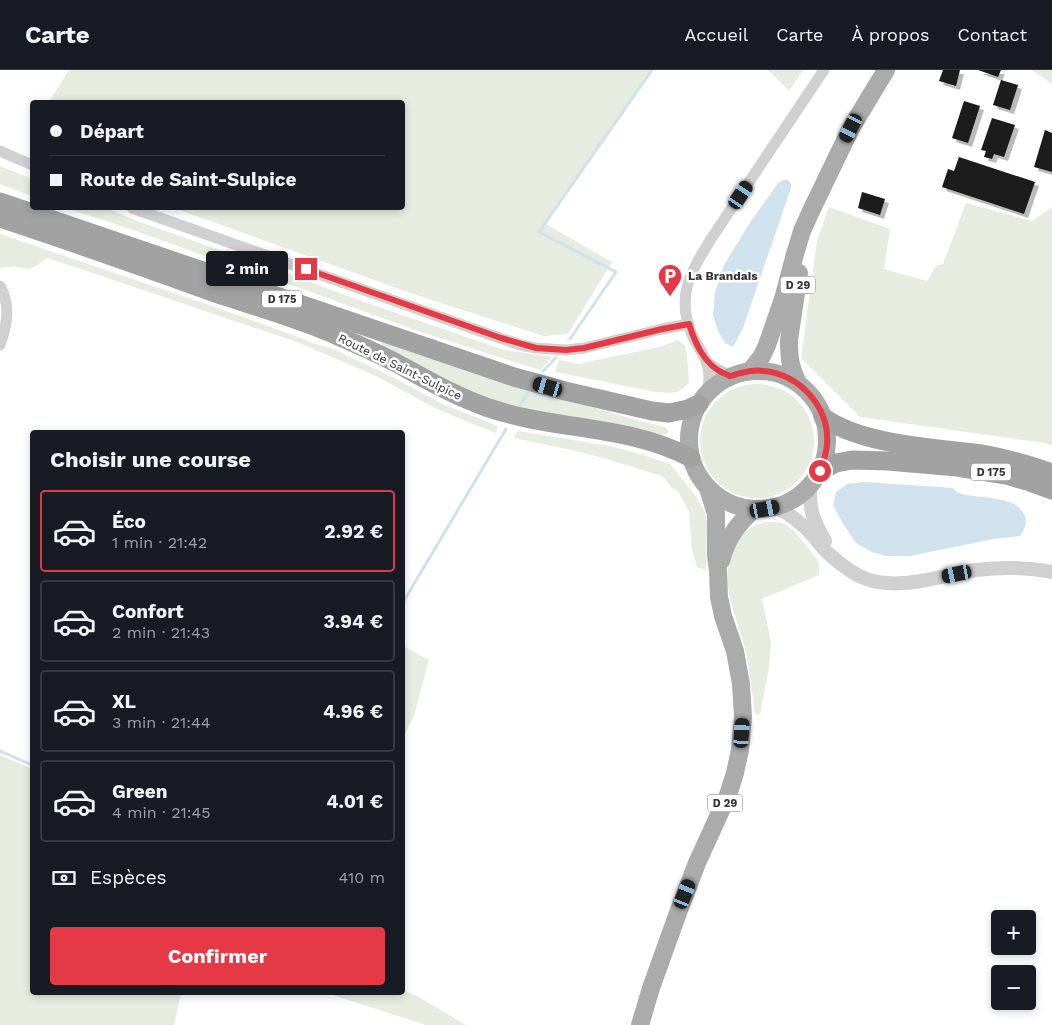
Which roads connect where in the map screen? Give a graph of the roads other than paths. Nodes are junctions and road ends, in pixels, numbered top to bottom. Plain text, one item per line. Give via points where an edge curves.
1 (824, 70) edge
2 (886, 70) edge
3 (0, 151) edge
4 (30, 164) edge
5 (822, 187) junction
6 (0, 202) edge
7 (138, 210) edge
8 (0, 218) edge
9 (0, 286) edge
10 (689, 324) junction
11 (0, 345) edge
12 (706, 361) junction
13 (750, 371) junction
14 (731, 376) junction
15 (798, 383) junction
16 (703, 398) junction
17 (823, 417) junction
18 (691, 458) junction
19 (1052, 473) edge
20 (815, 478) junction
21 (708, 488) junction
22 (1052, 490) edge
23 (776, 507) junction
24 (754, 509) junction
25 (846, 567) junction
26 (718, 571) junction
27 (1052, 572) edge
28 (640, 1025) edge

1 - 10 street via 697,262 686,291 685,308
2 - 5 main road, D 29 via 851,128
3 - 4 street
5 - 13 main road, D 29 via 802,230 768,345
5 - 15 main road, D 29 via 802,256 790,340 790,362
6 - 16 highway, D 175 via 514,377 660,412 688,409
7 - 10 street via 521,345 550,350 584,348
8 - 18 highway, Route de Saint-Sulpice / D 175 via 327,332 488,408 545,422 622,434 662,445
9 - 11 street via 7,308
10 - 12 street
12 - 14 street
12 - 16 street via 709,375
13 - 14 main road
13 - 15 main road via 775,373
14 - 16 main road
15 - 17 main road via 813,398
16 - 18 main road via 689,430
17 - 19 highway, D 175 via 840,428 870,437 984,454
17 - 20 main road via 827,444 825,458
18 - 21 main road
20 - 22 highway, D 175 via 836,463 888,461 1006,475
20 - 23 main road via 794,499
20 - 25 street via 811,511 830,550
21 - 24 main road via 729,503
21 - 26 main road, D 29 via 716,514
23 - 24 main road
23 - 25 street via 796,519 828,554
24 - 26 main road, D 29 via 733,532
25 - 27 street via 864,578 886,583 918,582 976,570 1034,568
26 - 28 main road, D 29 via 721,606 741,684 740,750 728,795 679,910

